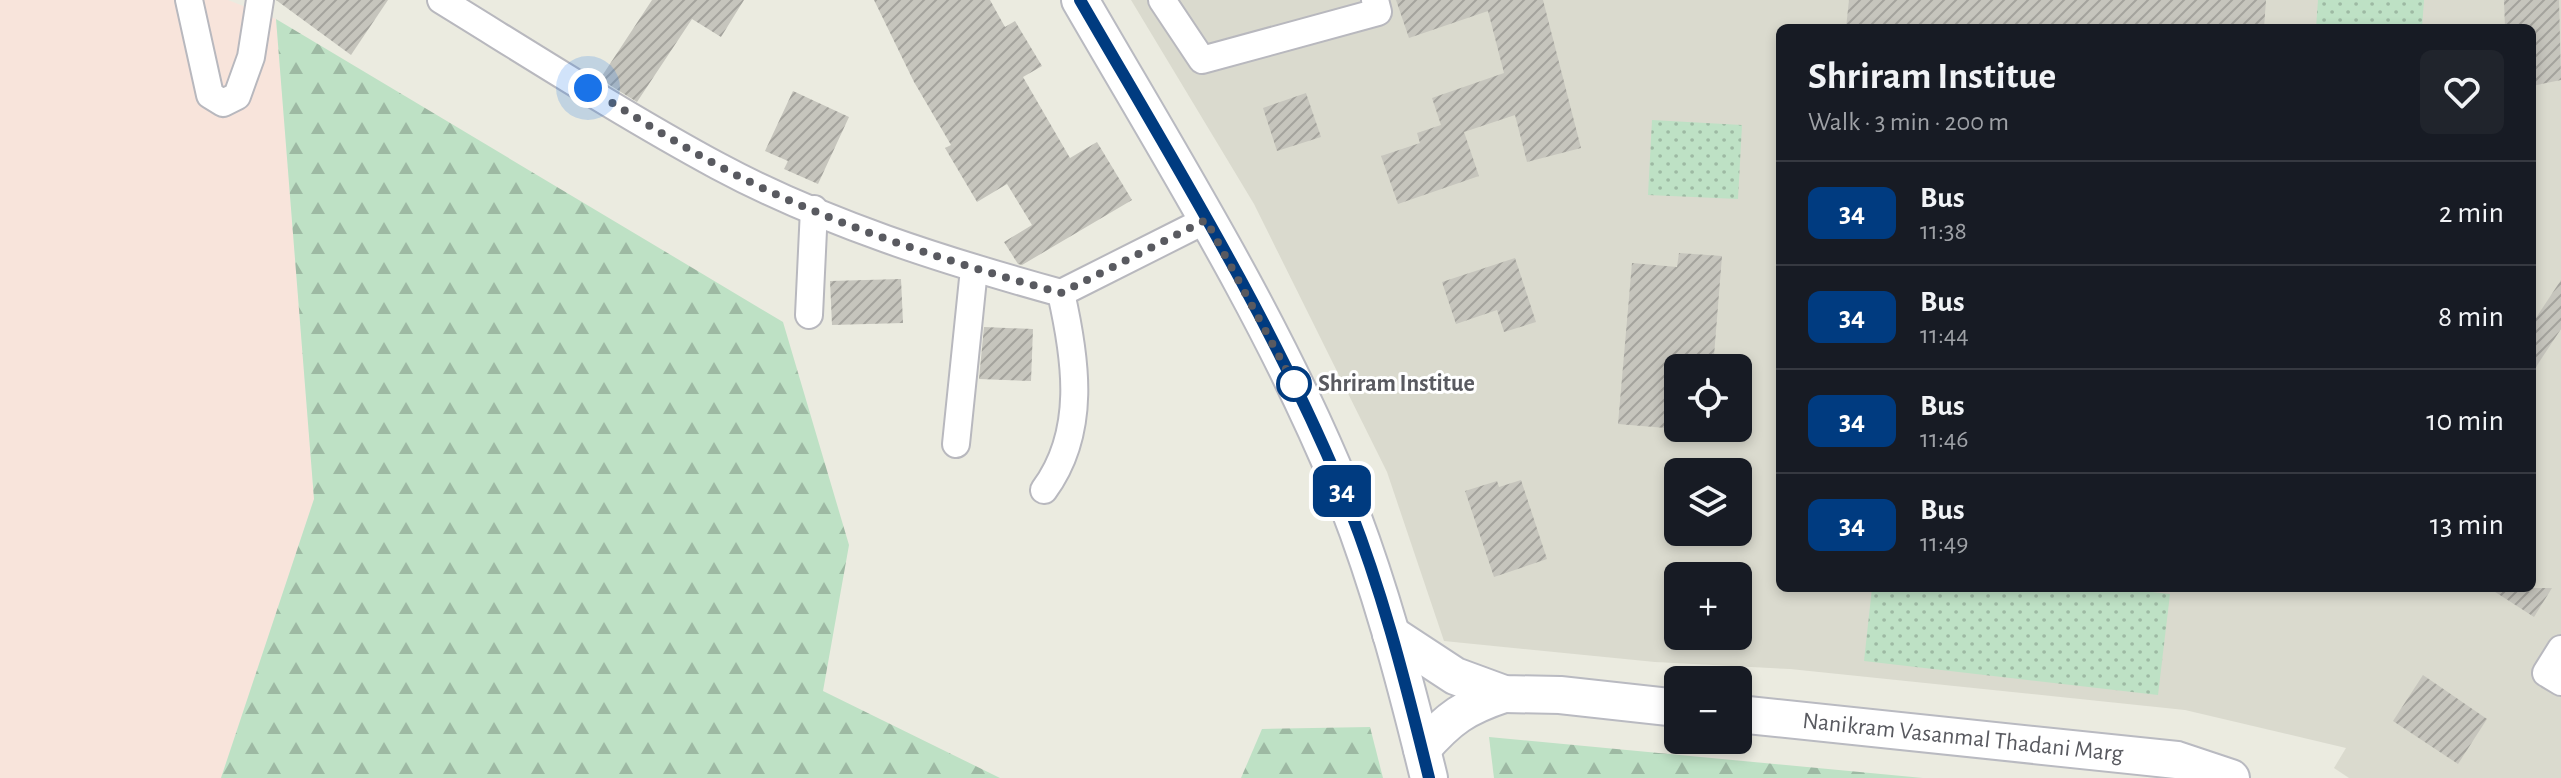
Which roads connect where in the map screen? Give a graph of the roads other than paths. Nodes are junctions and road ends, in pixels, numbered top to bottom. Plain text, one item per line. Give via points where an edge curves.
1 (189, 0) edge
2 (260, 0) edge
3 (441, 0) edge
4 (1080, 0) edge
5 (1162, 0) edge
6 (1375, 0) edge
7 (814, 209) junction
8 (1206, 220) junction
9 (974, 269) junction
10 (1061, 293) junction
11 (809, 315) dead end
12 (956, 444) dead end
13 (1044, 490) dead end
14 (1391, 634) junction
15 (2561, 649) edge
16 (2561, 682) edge
17 (1504, 694) junction
18 (1664, 706) edge
19 (1752, 715) edge
20 (1425, 763) edge
21 (2231, 778) edge

1 - 2 street via 210,95 223,103 237,96 243,83
3 - 7 street via 720,167
4 - 8 street
5 - 6 street via 1202,60 1378,12
7 - 9 street
7 - 11 street
8 - 10 street
8 - 14 street via 1284,361 1341,487
9 - 10 street
9 - 12 street
10 - 13 street via 1076,390 1061,462
14 - 17 street via 1455,676
14 - 20 street
15 - 16 street via 2546,673
17 - 18 street
17 - 20 street via 1467,706 1445,722
19 - 21 street, Nanikram Vasanmal Thadani Marg via 2177,760

